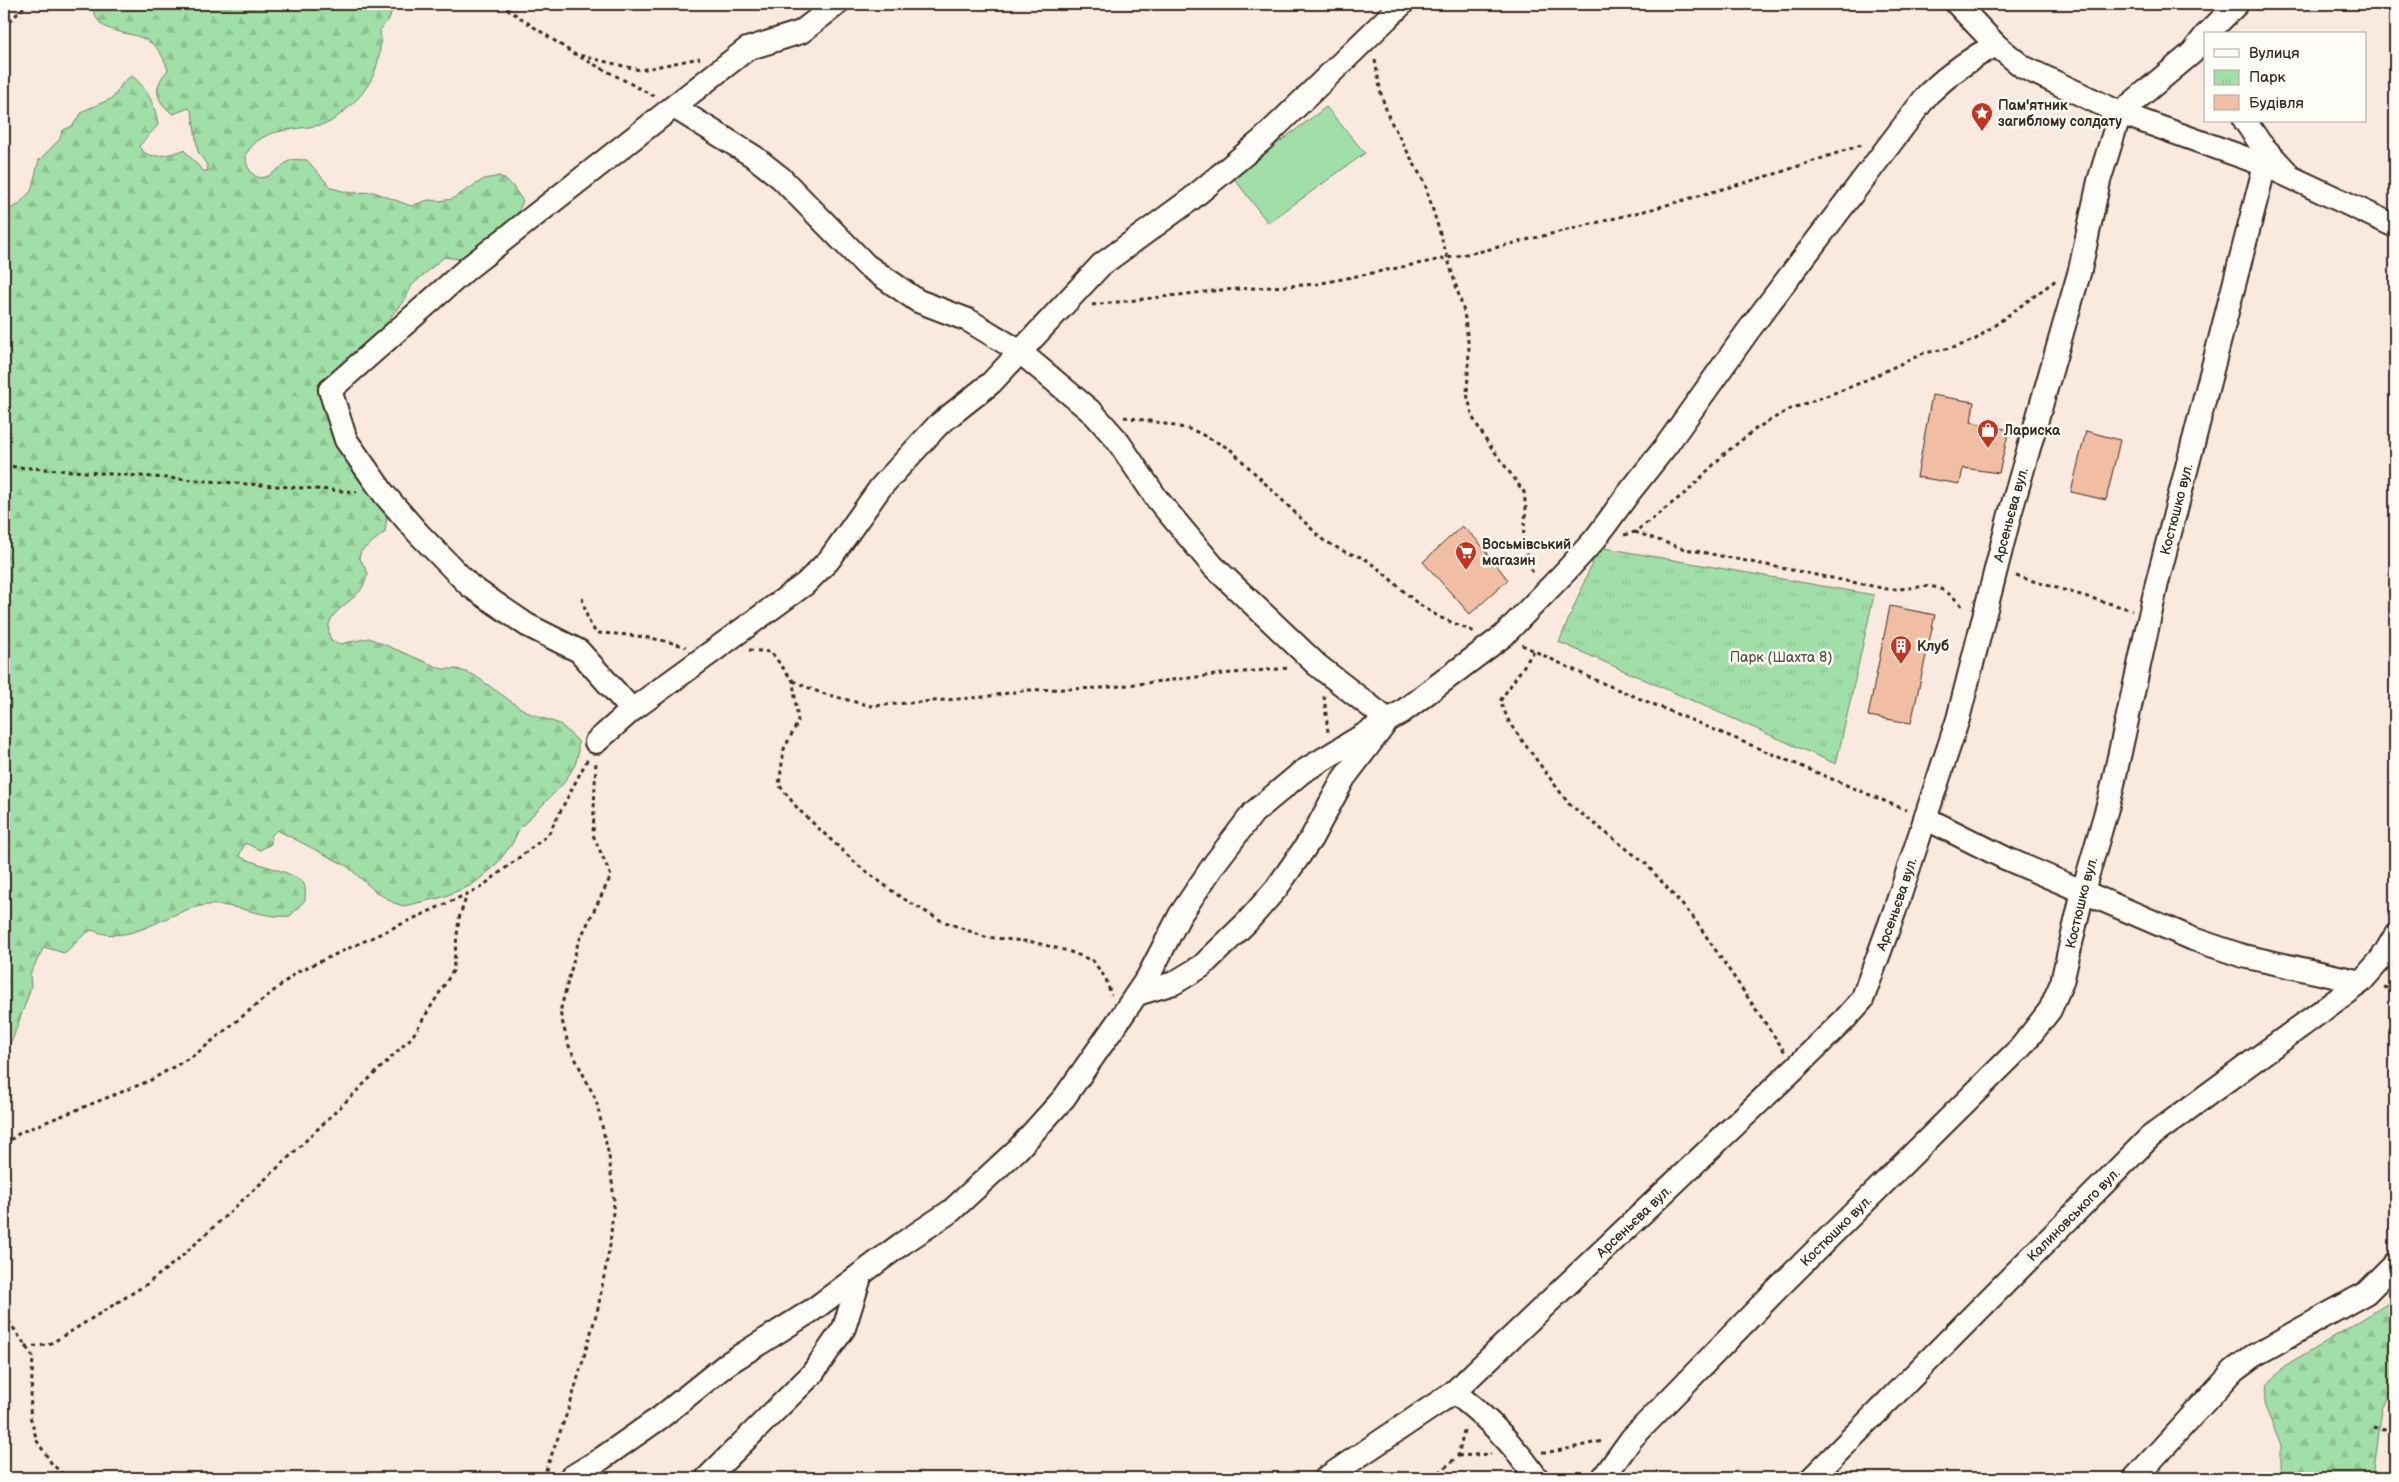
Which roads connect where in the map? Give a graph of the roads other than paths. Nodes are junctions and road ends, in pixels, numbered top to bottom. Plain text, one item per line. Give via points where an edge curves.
1 (837, 4) edge
2 (1402, 4) edge
3 (1957, 4) edge
4 (2236, 4) edge
5 (2212, 31) edge
6 (2204, 40) edge
7 (1996, 45) junction
8 (674, 107) junction
9 (2120, 113) junction
10 (2247, 122) edge
11 (2265, 165) junction
12 (2292, 178) junction
13 (2395, 226) edge
14 (1019, 351) junction
15 (632, 710) junction
16 (1388, 720) junction
17 (596, 742) road end
18 (1925, 818) junction
19 (2083, 891) junction
20 (2395, 936) edge
21 (2362, 982) junction
22 (1137, 994) junction
23 (2395, 1264) edge
24 (861, 1274) junction
25 (1462, 1397) junction
26 (570, 1478) edge
27 (707, 1478) edge
28 (1326, 1478) edge
29 (1537, 1478) edge
30 (1603, 1478) edge
31 (1812, 1478) edge
32 (2135, 1478) edge

1 - 8 street via 802,32 748,49
2 - 14 street via 1262,140 1190,200 1101,265
3 - 7 street
4 - 5 street
6 - 9 street
7 - 9 street via 2023,67
7 - 16 street via 1952,72 1928,94 1596,538 1499,639
8 - 14 street via 782,178 866,265 918,301 968,320
8 - 15 street via 468,268 330,390 346,440 384,494 418,533 470,586 527,624 579,651
9 - 11 street
9 - 18 street, Арсеньєва вул. via 2099,181 2080,270 1958,719
10 - 12 street via 2260,143
11 - 12 street
11 - 19 street, Костюшко вул. via 2150,615 2110,798
12 - 13 street
14 - 15 street via 991,383 932,432 880,488 829,560 805,584
14 - 16 street via 1094,414 1117,440 1157,499 1213,566 1317,665
15 - 17 street
16 - 22 street via 1302,772 1253,813 1180,915
16 - 22 street via 1344,778 1311,839 1276,889 1247,922 1202,966 1174,983
18 - 19 street via 2005,858
18 - 25 street, Арсеньєва вул. via 1896,910 1862,1000
19 - 21 street via 2193,939 2243,956
19 - 30 street, Костюшко вул. via 2062,982 2050,1010 2021,1047 1632,1438
20 - 21 street, Калиновського вул.
21 - 31 street, Калиновського вул. via 2150,1137
22 - 24 street via 1064,1098 1018,1149 951,1211
23 - 32 street via 2366,1293 2253,1356 2234,1370
24 - 26 street via 814,1309 727,1364 661,1417
24 - 27 street via 844,1328 812,1374
25 - 28 street, Арсеньєва вул.
25 - 29 street via 1519,1452

